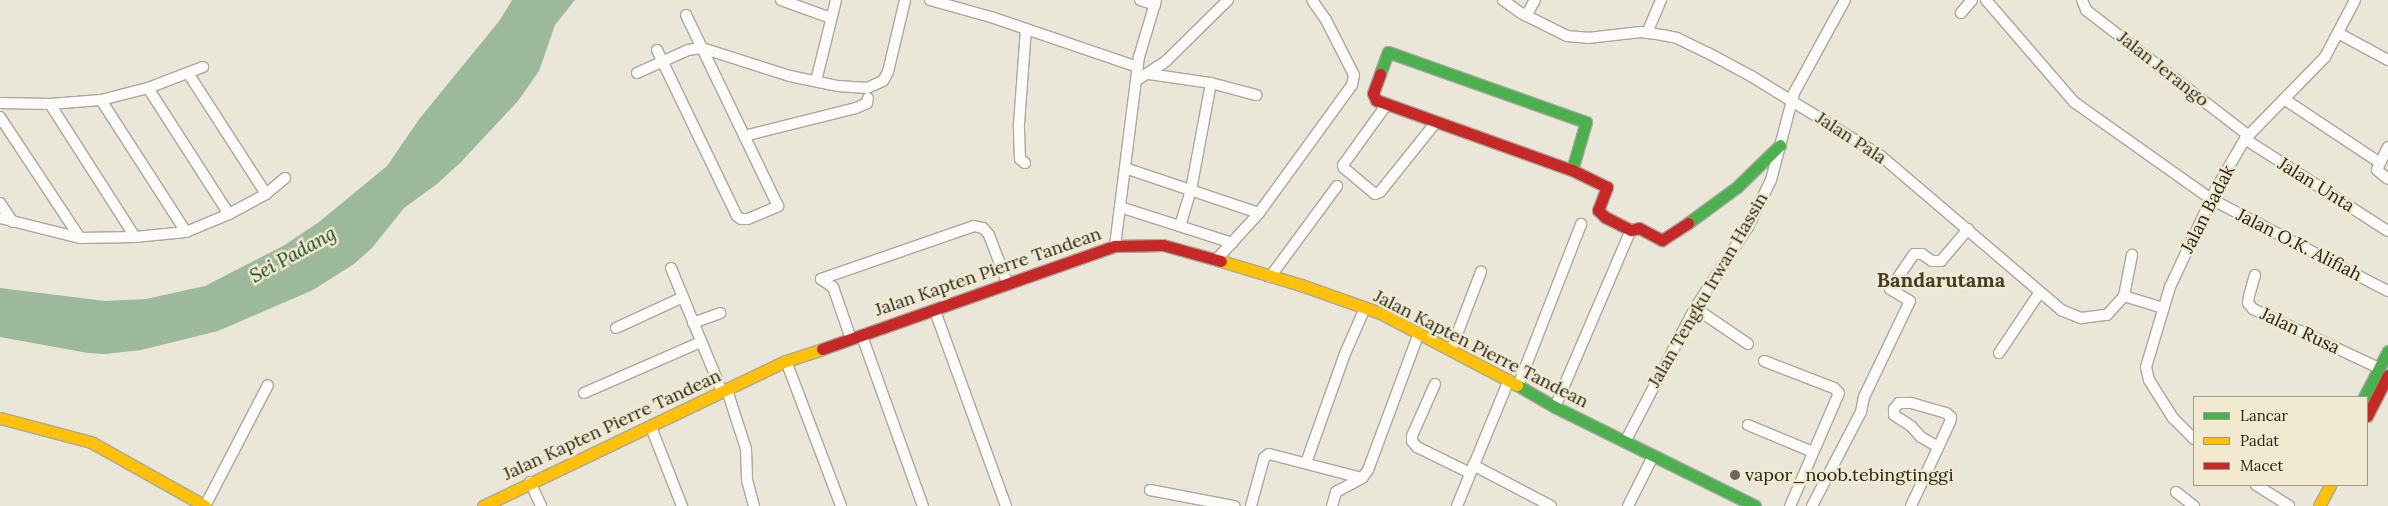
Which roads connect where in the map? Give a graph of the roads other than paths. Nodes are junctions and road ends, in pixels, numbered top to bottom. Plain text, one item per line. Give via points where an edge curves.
1 (781, 0) edge
2 (836, 0) edge
3 (905, 0) edge
4 (930, 0) edge
5 (1140, 0) edge
6 (1228, 0) edge
7 (1312, 0) edge
8 (1503, 0) edge
9 (1535, 0) edge
10 (1661, 0) edge
11 (1845, 0) edge
12 (1972, 0) edge
13 (1986, 0) edge
14 (2082, 0) edge
15 (2355, 0) edge
16 (1156, 2) edge
17 (1962, 13) dead end
18 (686, 15) dead end
19 (1526, 16) junction
20 (831, 18) junction
21 (1026, 29) junction
22 (2338, 32) junction
23 (1647, 33) junction
24 (702, 48) junction
25 (657, 50) dead end
26 (2388, 60) edge
27 (663, 62) junction
28 (1138, 66) junction
29 (203, 67) dead end
30 (188, 73) junction
31 (637, 73) dead end
32 (1149, 74) junction
33 (1137, 80) junction
34 (816, 81) junction
35 (1211, 83) junction
36 (148, 88) junction
37 (1256, 95) dead end
38 (868, 98) dead end
39 (2284, 99) junction
40 (101, 100) junction
41 (1792, 101) junction
42 (0, 103) edge
43 (50, 104) junction
44 (1387, 104) junction
45 (1, 121) edge
46 (1436, 122) junction
47 (744, 136) junction
48 (2246, 137) junction
49 (1780, 145) junction
50 (2388, 147) edge
51 (2379, 162) junction
52 (1024, 163) dead end
53 (1125, 168) junction
54 (1572, 170) junction
55 (286, 178) dead end
56 (2388, 179) edge
57 (1337, 186) dead end
58 (1191, 190) junction
59 (266, 194) junction
60 (2211, 200) junction
61 (0, 203) edge
62 (1120, 207) junction
63 (1259, 212) junction
64 (229, 214) junction
65 (0, 218) edge
66 (13, 222) junction
67 (1581, 224) dead end
68 (1180, 226) junction
69 (1968, 229) junction
70 (1631, 230) junction
71 (2388, 230) edge
72 (186, 232) junction
73 (135, 237) junction
74 (80, 238) junction
75 (1232, 243) junction
76 (1114, 246) junction
77 (2132, 254) dead end
78 (1216, 260) junction
79 (671, 268) dead end
80 (1481, 272) dead end
81 (2255, 275) dead end
82 (1270, 277) junction
83 (1008, 285) junction
84 (2388, 291) edge
85 (2040, 292) junction
86 (2124, 296) junction
87 (683, 297) junction
88 (1365, 308) junction
89 (1696, 308) junction
90 (2163, 308) junction
91 (935, 311) junction
92 (720, 313) dead end
93 (693, 323) junction
94 (616, 328) dead end
95 (1419, 333) junction
96 (857, 337) junction
97 (701, 342) junction
98 (1748, 344) dead end
99 (1451, 350) junction
100 (2388, 351) edge
101 (2000, 353) dead end
102 (786, 361) junction
103 (1764, 361) dead end
104 (2383, 371) edge
105 (1514, 383) junction
106 (1435, 384) dead end
107 (268, 385) dead end
108 (724, 391) junction
109 (584, 394) dead end
110 (2384, 395) edge
111 (2365, 396) edge
112 (1555, 407) junction
113 (2368, 415) edge
114 (0, 418) edge
115 (1748, 425) dead end
116 (651, 427) junction
117 (2193, 437) edge
118 (1625, 442) junction
119 (1938, 446) junction
120 (1813, 452) junction
121 (1653, 456) junction
122 (1306, 463) junction
123 (1472, 469) junction
124 (1362, 478) junction
125 (530, 482) junction
126 (2258, 486) edge
127 (2319, 486) edge
128 (2329, 486) edge
129 (1150, 490) dead end
130 (2176, 492) dead end
131 (205, 506) edge
132 (483, 506) edge
133 (541, 506) edge
134 (682, 506) edge
135 (754, 506) edge
136 (841, 506) edge
137 (923, 506) edge
138 (1006, 506) edge
139 (1234, 506) edge
140 (1251, 506) edge
141 (1332, 506) edge
142 (1457, 506) edge
143 (1552, 506) edge
144 (1628, 506) edge
145 (1755, 506) edge
146 (1790, 506) edge
147 (1812, 506) edge
148 (1911, 506) edge
149 (2194, 506) edge
150 (2289, 506) edge
151 (2309, 506) edge
152 (2319, 506) edge

1 - 20 street
2 - 20 street
3 - 34 street via 890,66 883,81 867,88
4 - 21 street
5 - 16 street
6 - 32 street
7 - 63 street via 1326,20 1354,79 1338,106
8 - 19 street, Jalan Pala
9 - 19 street
10 - 23 street
11 - 41 street, Jalan Tengku Irwan Hassin
12 - 17 street
13 - 60 street, Jalan O.K. Alifiah via 2074,102
14 - 48 street, Jalan Jerango via 2086,10
15 - 22 street, Jalan Badak
16 - 28 street
18 - 24 street
19 - 23 street, Jalan Pala via 1577,38
20 - 34 street
21 - 28 street
21 - 52 street via 1020,124 1020,159
22 - 26 street
22 - 39 street, Jalan Badak via 2324,57
23 - 41 street, Jalan Pala via 1677,38
24 - 27 street via 688,50
24 - 34 street
24 - 47 street
25 - 27 street
27 - 31 street
27 - 47 street via 737,216 748,219 778,206
28 - 33 street
29 - 30 street
30 - 36 street
30 - 59 street
32 - 33 street
32 - 35 street
33 - 53 street
35 - 37 street
35 - 58 street
36 - 40 street
36 - 64 street
38 - 47 street via 867,103 856,108
39 - 48 street, Jalan Badak
39 - 51 street
40 - 43 street
40 - 72 street
41 - 49 street, Jalan Tengku Irwan Hassin
41 - 69 street, Jalan Pala via 1881,156
42 - 43 street
43 - 73 street
44 - 46 main road
44 - 46 street via 1343,165 1375,194 1380,192
44 - 54 main road via 1376,100 1373,93 1390,51 1586,122
45 - 74 street
46 - 54 main road
48 - 60 street, Jalan Badak
48 - 71 street, Jalan Unta
49 - 70 main road via 1737,187 1668,238 1662,240 1639,228
49 - 89 street, Jalan Tengku Irwan Hassin via 1771,180 1748,227
50 - 51 street
51 - 56 street via 2378,173
53 - 58 street
53 - 62 street
54 - 70 main road via 1607,187 1598,210
55 - 59 street
57 - 82 street
58 - 63 street
58 - 68 street
59 - 64 street
60 - 84 street, Jalan O.K. Alifiah
60 - 90 street, Jalan Badak
61 - 66 street
62 - 68 street
62 - 76 street
63 - 75 street
64 - 72 street
65 - 66 street
66 - 74 street
67 - 105 street
68 - 75 street
69 - 85 street, Jalan Pala
69 - 147 street via 1941,261 1914,254 1890,289 1910,300 1864,397 1861,412
70 - 112 street
72 - 73 street
73 - 74 street
75 - 78 street
76 - 78 main road, Jalan Kapten Pierre Tandean via 1163,245
76 - 83 main road, Jalan Kapten Pierre Tandean
77 - 86 street
78 - 82 main road, Jalan Kapten Pierre Tandean
79 - 87 street
80 - 99 street
81 - 104 street, Jalan Rusa via 2248,303 2253,309
82 - 88 main road, Jalan Kapten Pierre Tandean
83 - 91 main road, Jalan Kapten Pierre Tandean
83 - 96 street via 984,228 960,229 821,279 833,287
85 - 86 street, Jalan Pala via 2061,310 2081,318 2107,315
85 - 101 street
86 - 90 street
87 - 93 street
87 - 94 street
88 - 95 main road, Jalan Kapten Pierre Tandean
88 - 122 street via 1344,356
89 - 98 street
89 - 118 street, Jalan Tengku Irwan Hassin
90 - 117 street, Jalan Badak via 2146,367 2149,380 2173,418
91 - 96 main road, Jalan Kapten Pierre Tandean
91 - 138 street
92 - 93 street
93 - 97 street
95 - 99 main road, Jalan Kapten Pierre Tandean
95 - 124 street via 1376,452
96 - 102 main road, Jalan Kapten Pierre Tandean
96 - 137 street
97 - 108 street
97 - 109 street
99 - 105 main road, Jalan Kapten Pierre Tandean
100 - 104 main road
102 - 108 main road, Jalan Kapten Pierre Tandean
102 - 136 street
103 - 120 street via 1834,388 1839,393
104 - 110 main road
104 - 111 main road
105 - 112 main road, Jalan Kapten Pierre Tandean
105 - 123 street
106 - 123 street via 1412,441
107 - 131 street
108 - 116 main road, Jalan Kapten Pierre Tandean
108 - 135 street via 746,449 747,480
110 - 113 main road
112 - 118 main road, Jalan Kapten Pierre Tandean
114 - 131 main road via 92,442
115 - 120 street
116 - 125 main road, Jalan Kapten Pierre Tandean
116 - 134 street
118 - 121 main road, Jalan Kapten Pierre Tandean
119 - 119 street via 1950,422 1949,414 1899,403 1894,414 1921,438
119 - 148 street
120 - 146 street
121 - 144 street
121 - 145 main road, Jalan Kapten Pierre Tandean
122 - 124 street
122 - 140 street via 1272,454 1266,456
123 - 142 street
123 - 143 street
124 - 141 street via 1336,492
125 - 132 main road, Jalan Kapten Pierre Tandean
125 - 133 street
126 - 150 street
127 - 151 main road
128 - 152 main road
129 - 139 street
130 - 149 street

